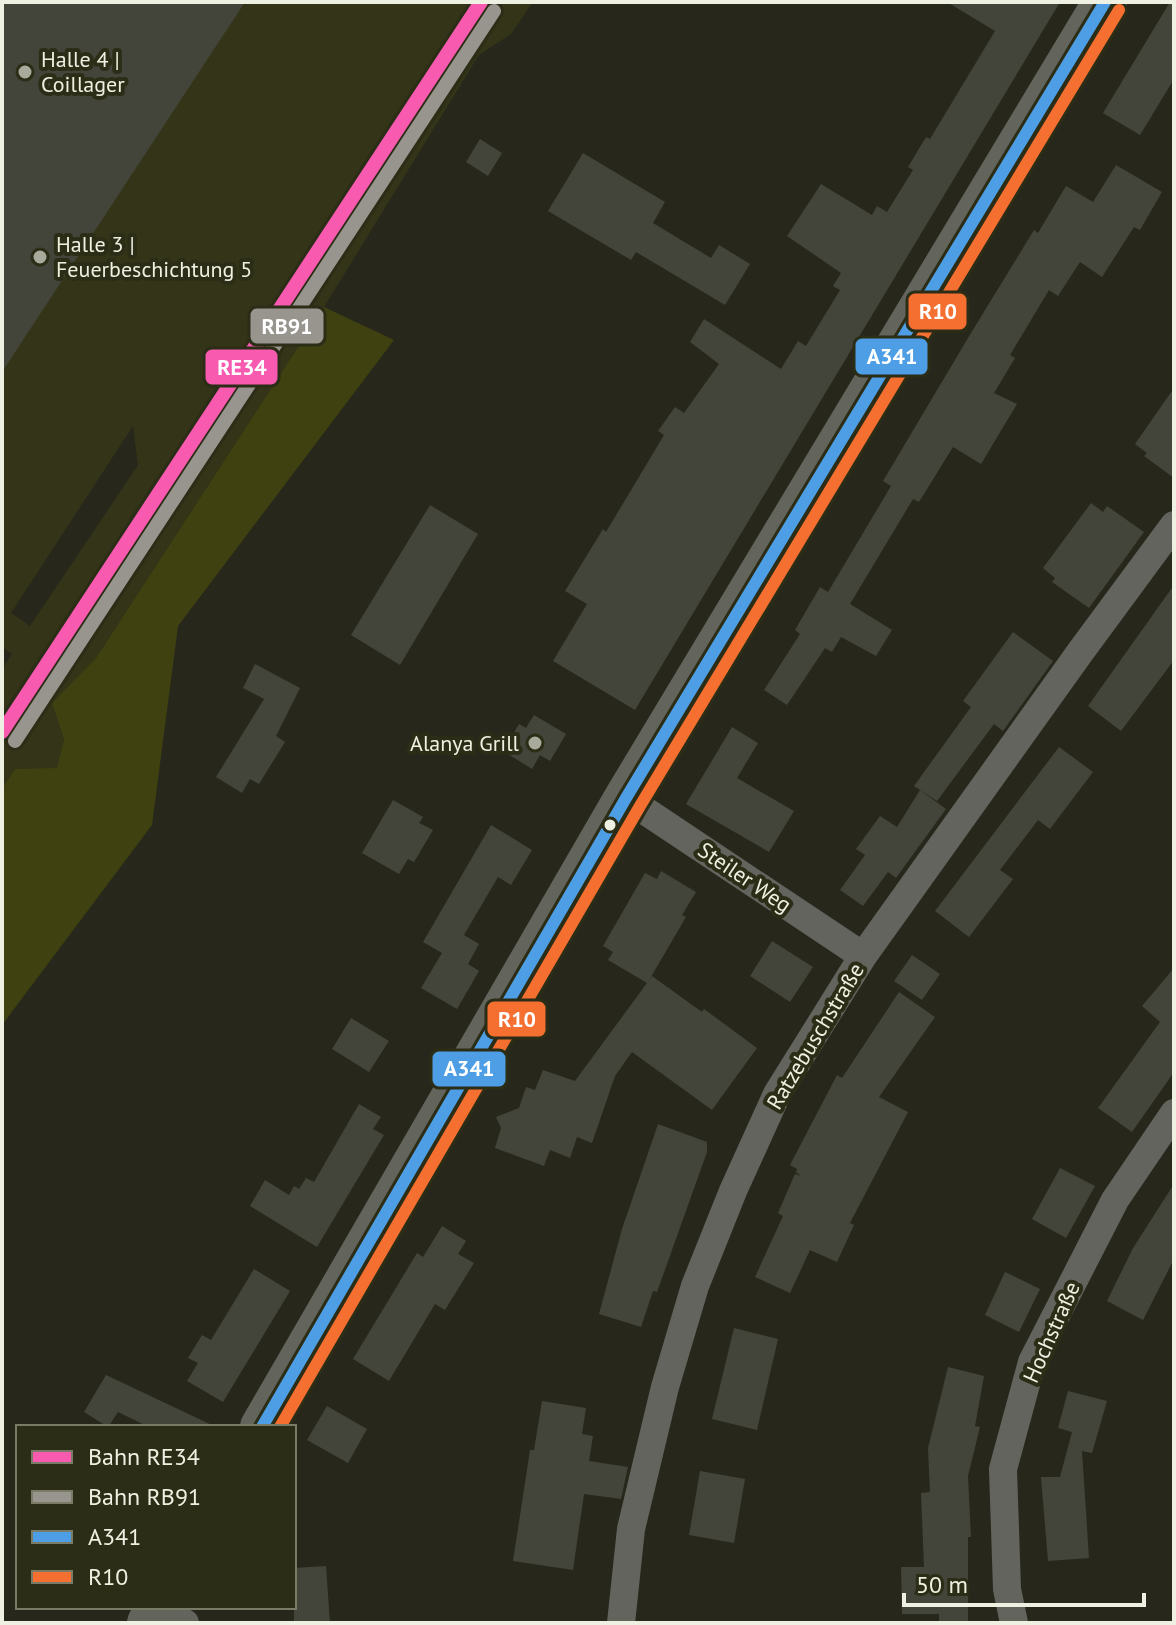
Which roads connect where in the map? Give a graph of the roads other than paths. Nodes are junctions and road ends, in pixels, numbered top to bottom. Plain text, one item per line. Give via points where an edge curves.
1 (1105, 2) edge
2 (1174, 525) edge
3 (626, 798) junction
4 (863, 956) junction
5 (1174, 1113) edge
6 (263, 1425) edge
7 (621, 1623) edge
8 (1014, 1623) edge

1 - 3 main road
2 - 4 street, Ratzebuschstraße
3 - 4 street, Steiler Weg
3 - 6 main road
4 - 7 street, Ratzebuschstraße via 777,1094 695,1286 631,1529
5 - 8 street, Hochstraße via 1115,1200 1032,1362 1003,1469 1007,1589

